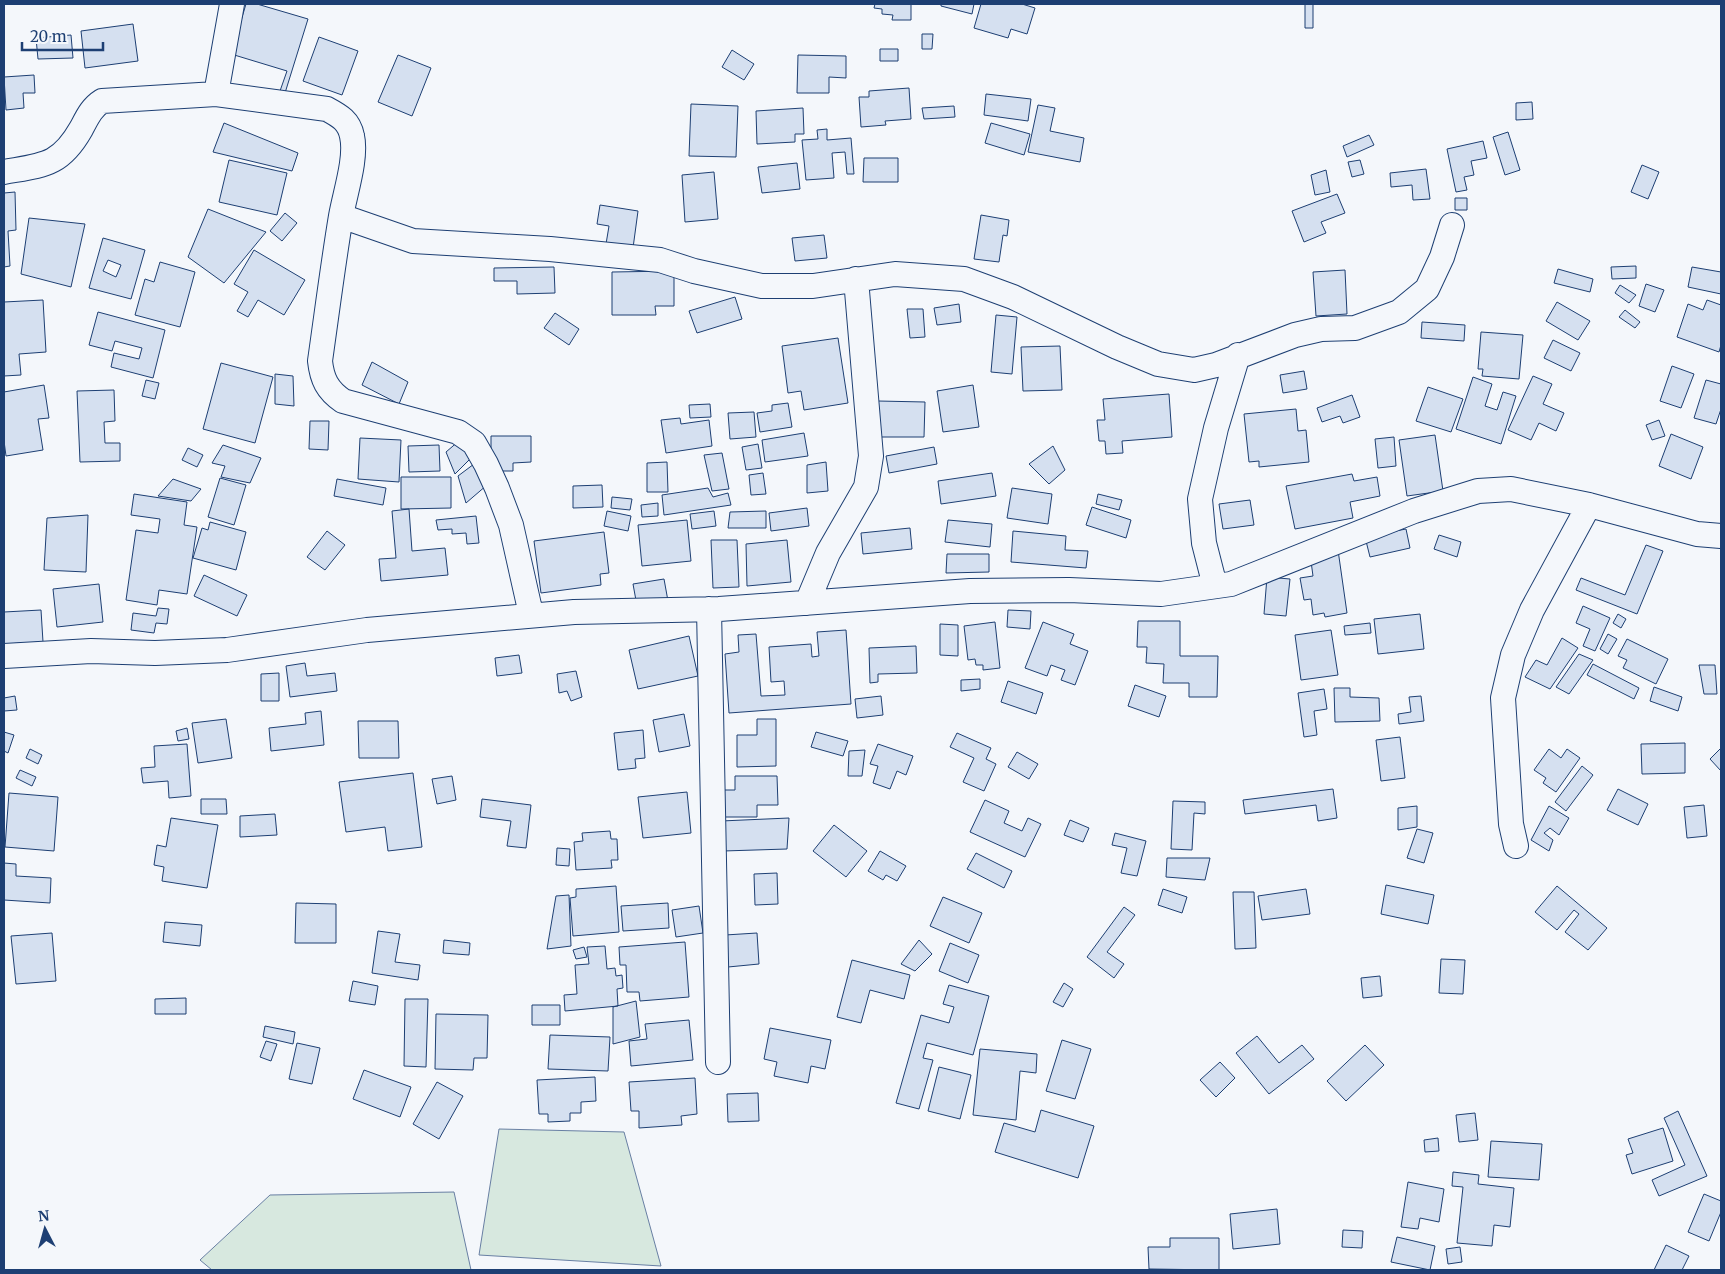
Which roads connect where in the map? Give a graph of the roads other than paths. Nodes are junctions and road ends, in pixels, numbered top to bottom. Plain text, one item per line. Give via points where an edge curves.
1 (232, 4) edge
2 (216, 94) junction
3 (4, 172) edge
4 (341, 216) junction
5 (1452, 225) dead end
6 (856, 279) junction
7 (1238, 355) junction
8 (1589, 505) junction
9 (1721, 536) edge
10 (1216, 586) junction
11 (807, 603) junction
12 (710, 609) junction
13 (531, 614) junction
14 (4, 656) edge
15 (1516, 846) dead end
16 (718, 1062) dead end

1 - 2 street
2 - 3 street via 102,101 93,107 70,148 52,162
2 - 4 street via 327,109 341,116 352,137 353,152
4 - 6 street via 414,241 660,260 762,286 813,286
4 - 13 street via 320,361 325,382 331,393 343,400 458,432 474,443 486,464 510,525
5 - 7 street via 1427,289 1399,312 1355,328 1321,329 1295,335
6 - 7 street via 895,274 964,279 1013,297 1158,364 1194,370
6 - 11 street via 871,456 866,487 828,553
7 - 10 street via 1216,428 1200,499 1204,543
8 - 9 street via 1697,534
8 - 10 street via 1512,489 1478,491 1414,512 1231,584
8 - 15 street via 1532,610 1513,655 1503,698 1511,824
10 - 11 street via 1161,594 1069,590 970,591
11 - 12 street
12 - 13 street
12 - 16 street
13 - 14 street via 367,630 227,650 91,651

